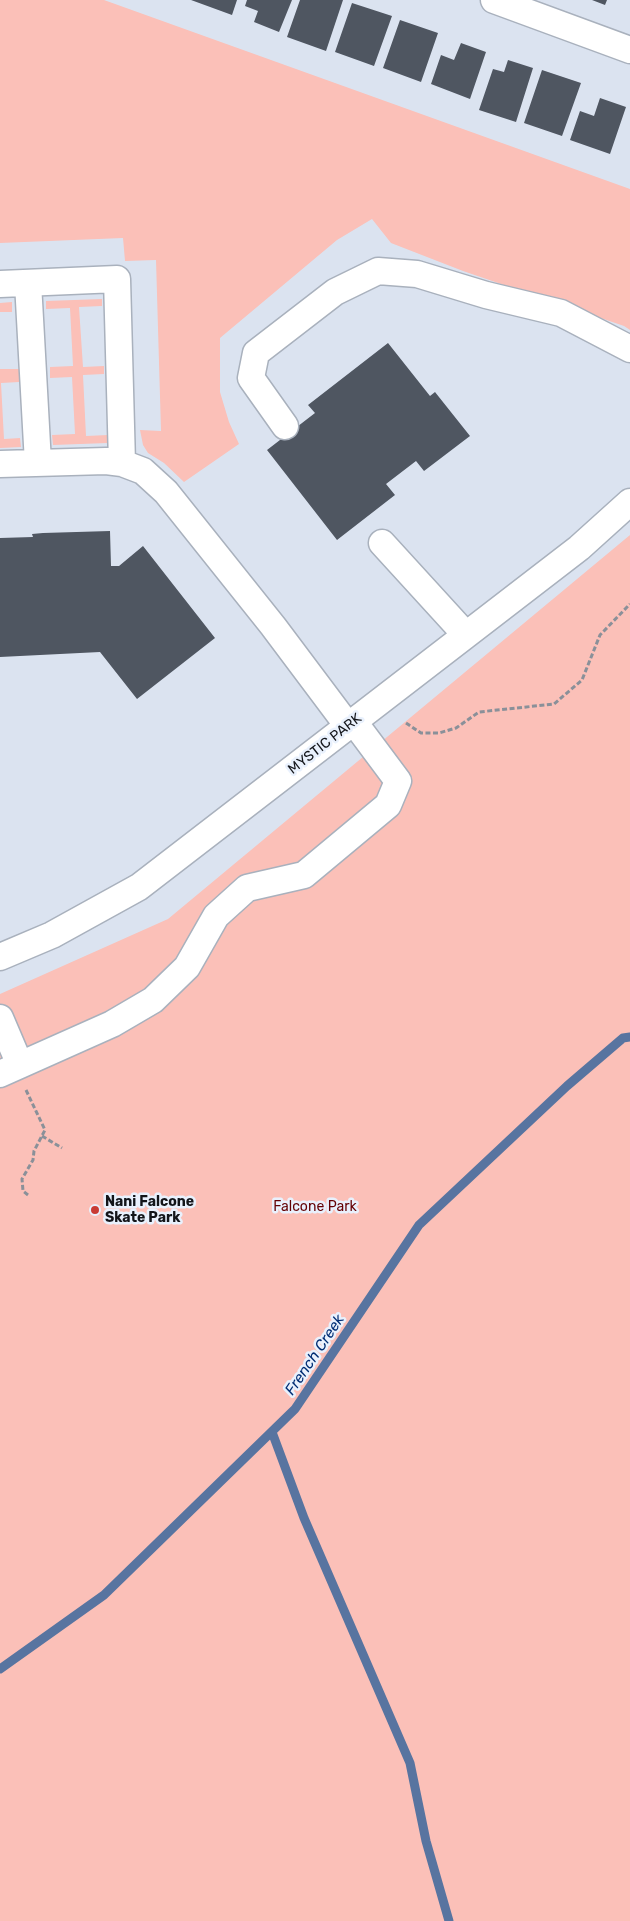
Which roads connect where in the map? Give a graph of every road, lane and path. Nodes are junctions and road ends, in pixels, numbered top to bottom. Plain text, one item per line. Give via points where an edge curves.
1 (494, 0) edge
2 (630, 50) edge
3 (28, 282) junction
4 (0, 284) edge
5 (630, 349) edge
6 (285, 426) dead end
7 (38, 463) junction
8 (122, 463) junction
9 (0, 464) edge
10 (630, 502) edge
11 (382, 543) dead end
12 (630, 604) edge
13 (466, 635) junction
14 (406, 723) dead end
15 (351, 724) junction
16 (0, 957) edge
17 (0, 1018) edge
18 (12, 1069) edge
19 (42, 1136) junction
20 (62, 1148) dead end
21 (28, 1195) dead end

1 - 2 street
3 - 4 street
3 - 7 street
3 - 8 street via 117,280
5 - 6 street via 561,313 417,274 378,270 335,292 256,353 251,378
7 - 8 street
7 - 9 street
8 - 15 street via 143,471 166,492
10 - 13 street, MYSTIC PARK via 579,548
11 - 13 street
12 - 14 path via 600,635 582,680 554,704 479,712 456,728 439,733 421,733
13 - 15 street, MYSTIC PARK
15 - 16 street, MYSTIC PARK via 139,887 52,935
15 - 18 street via 398,781 388,805 304,875 247,888 216,916 187,967 153,1000 112,1024
17 - 18 street
18 - 19 path via 45,1130
19 - 20 path
19 - 21 path via 22,1179 23,1191

